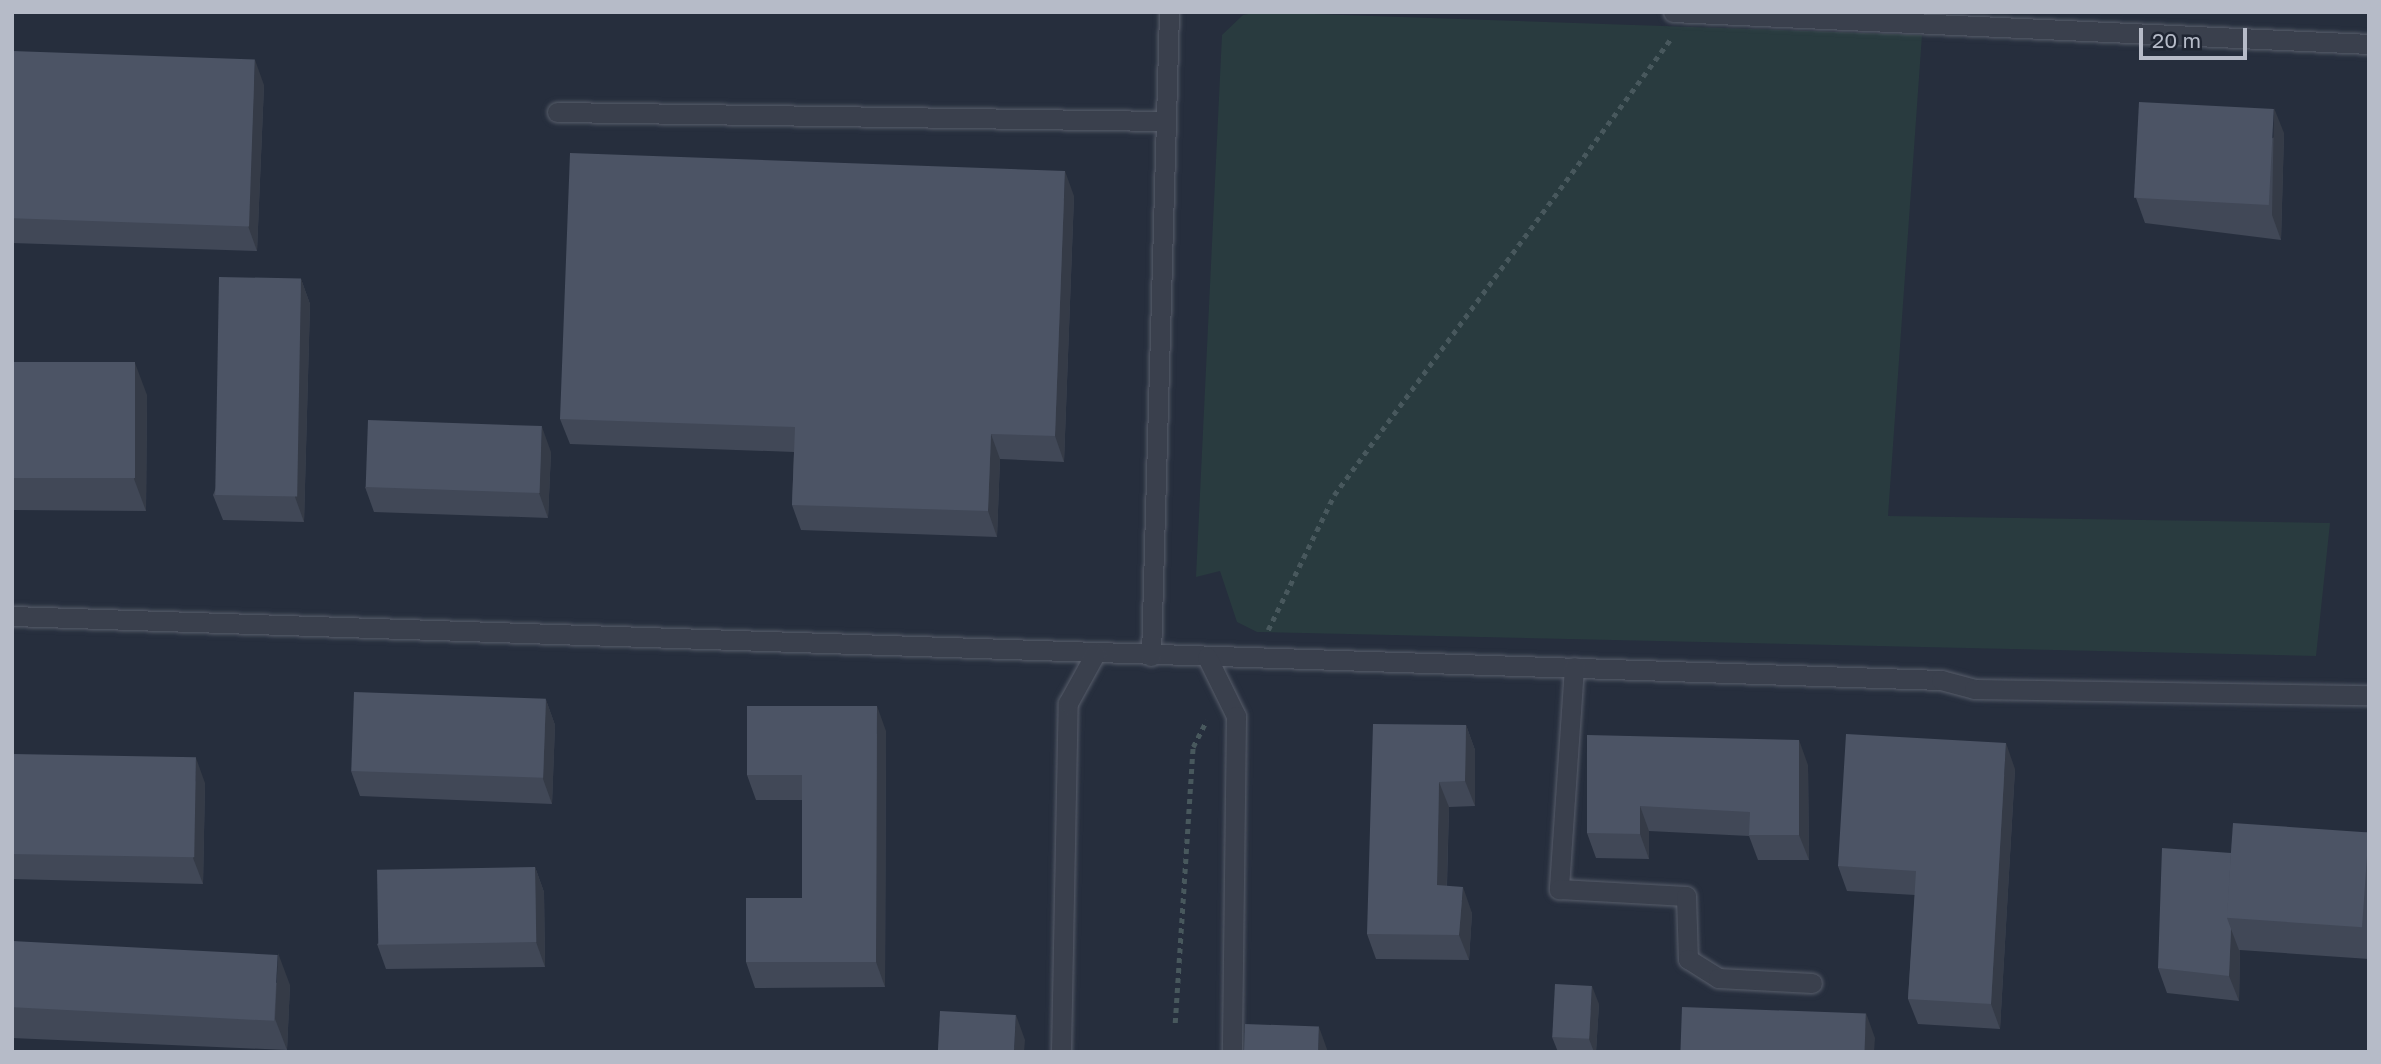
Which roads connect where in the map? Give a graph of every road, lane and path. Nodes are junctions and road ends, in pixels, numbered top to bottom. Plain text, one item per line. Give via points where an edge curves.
1 (1169, 12) edge
2 (1673, 12) edge
3 (1690, 13) edge
4 (2369, 44) edge
5 (557, 112) dead end
6 (1166, 121) junction
7 (12, 617) edge
8 (1095, 654) junction
9 (1150, 656) junction
10 (1207, 657) junction
11 (1254, 658) junction
12 (1573, 667) junction
13 (1222, 688) junction
14 (2369, 695) edge
15 (1812, 983) dead end
16 (1175, 1023) dead end
17 (1061, 1052) edge
18 (1232, 1052) edge

1 - 6 lane
2 - 3 lane
3 - 4 lane
3 - 11 path via 1334,495
5 - 6 lane
6 - 9 lane
7 - 8 lane
8 - 9 lane
8 - 17 lane via 1068,703
9 - 10 lane
10 - 11 lane
10 - 13 lane
11 - 12 lane
12 - 14 lane via 1941,680 1974,688
12 - 15 lane via 1559,889 1686,895 1688,959 1718,978
13 - 16 path via 1194,747
13 - 18 lane via 1237,716

